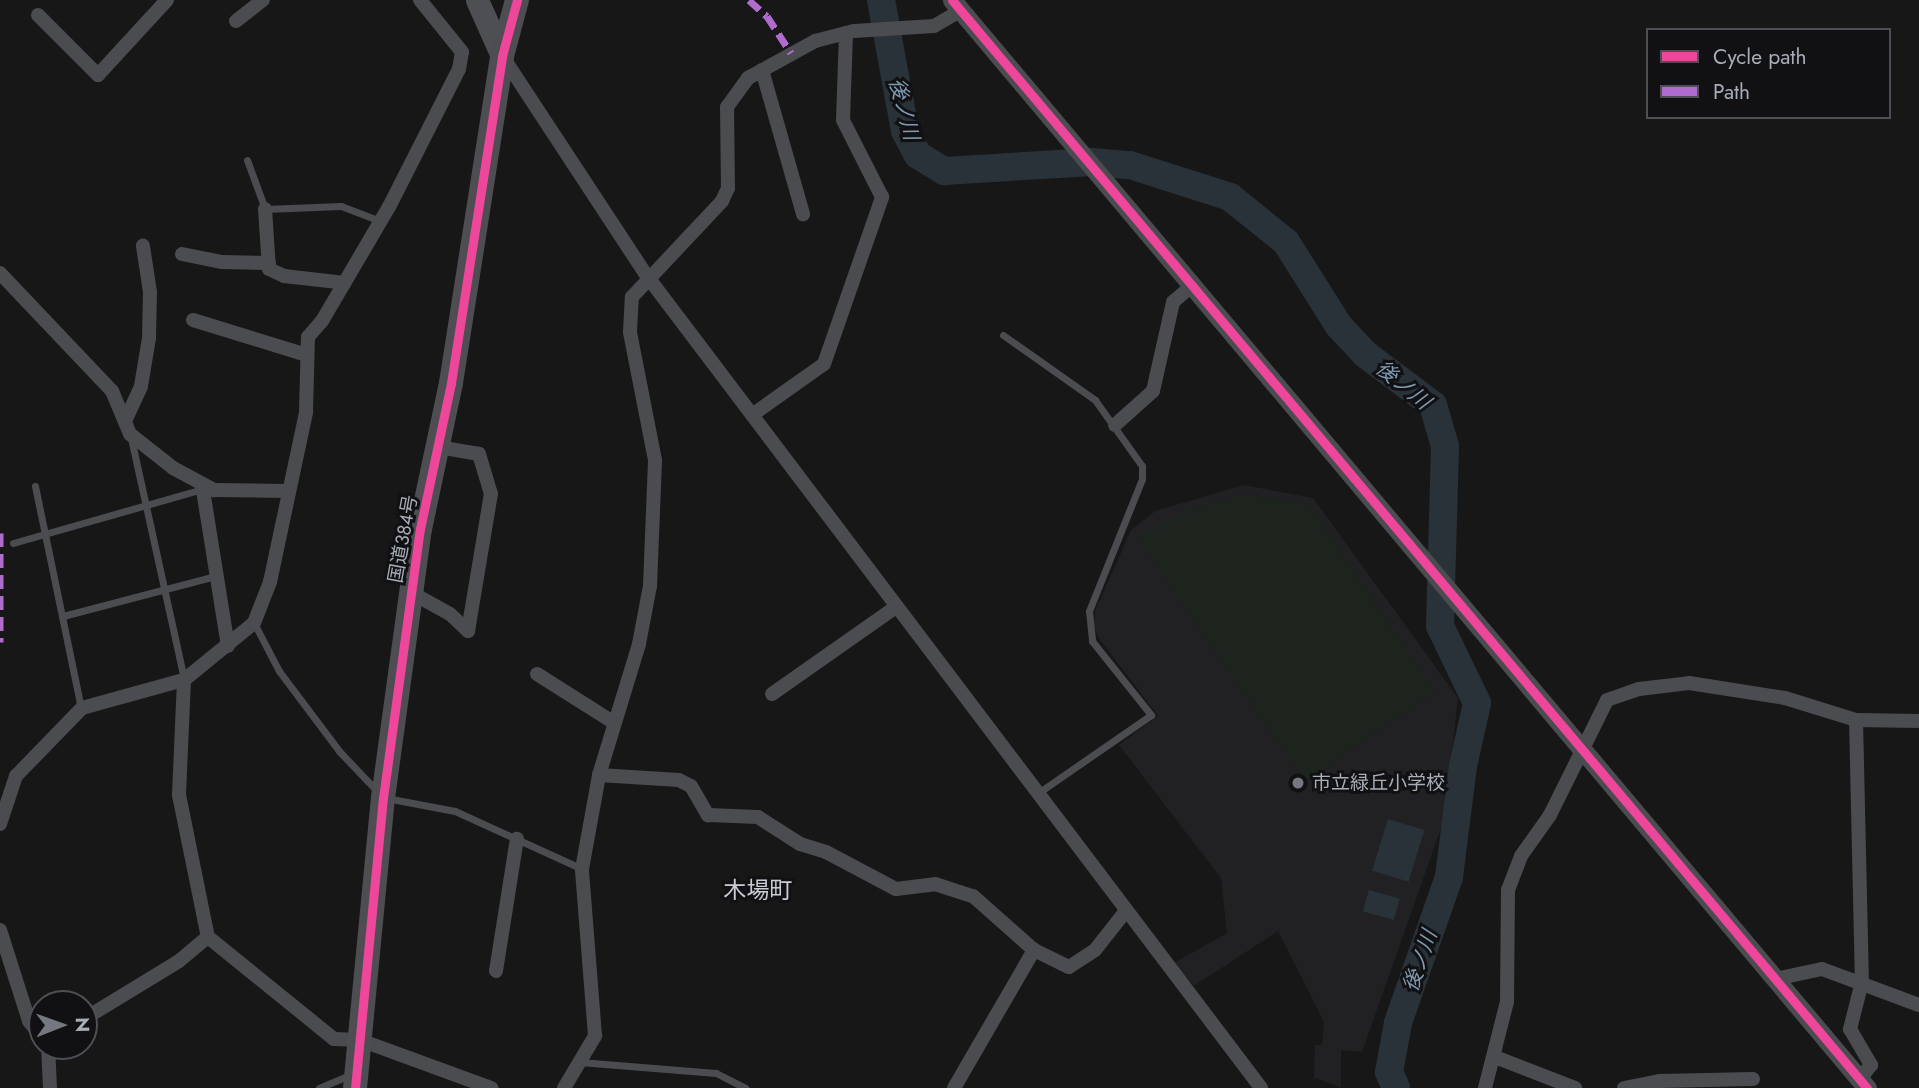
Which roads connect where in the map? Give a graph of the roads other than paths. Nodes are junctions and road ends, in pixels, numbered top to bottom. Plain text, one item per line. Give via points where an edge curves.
1 (167, 0) edge
2 (264, 0) edge
3 (420, 0) edge
4 (477, 0) edge
5 (517, 0) edge
6 (956, 6) edge
7 (38, 15) dead end
8 (236, 21) dead end
9 (846, 33) junction
10 (502, 56) junction
11 (762, 70) junction
12 (247, 160) dead end
13 (265, 209) junction
14 (803, 214) dead end
15 (381, 222) junction
16 (143, 246) dead end
17 (182, 254) dead end
18 (268, 263) junction
19 (0, 272) edge
20 (647, 276) junction
21 (345, 283) junction
22 (1190, 287) junction
23 (193, 320) dead end
24 (1003, 335) dead end
25 (307, 355) junction
26 (752, 415) junction
27 (1115, 425) junction
28 (127, 427) junction
29 (438, 447) junction
30 (35, 486) dead end
31 (203, 486) junction
32 (287, 491) junction
33 (144, 506) junction
34 (45, 533) junction
35 (13, 543) dead end
36 (217, 576) junction
37 (164, 591) junction
38 (412, 593) junction
39 (896, 607) junction
40 (63, 616) junction
41 (254, 623) junction
42 (228, 646) junction
43 (537, 674) dead end
44 (184, 680) junction
45 (772, 694) dead end
46 (82, 708) junction
47 (1856, 720) junction
48 (1919, 721) edge
49 (613, 722) junction
50 (1581, 748) junction
51 (599, 775) junction
52 (1037, 794) junction
53 (383, 798) junction
54 (0, 824) edge
55 (517, 839) junction
56 (582, 869) junction
57 (1125, 912) junction
58 (0, 930) edge
59 (208, 937) junction
60 (1034, 950) junction
61 (496, 971) dead end
62 (1775, 979) junction
63 (1862, 982) junction
64 (1919, 1005) edge
65 (98, 1010) edge
66 (28, 1018) edge
67 (360, 1040) junction
68 (1495, 1057) junction
69 (49, 1060) edge
70 (579, 1062) junction
71 (1753, 1079) dead end
72 (356, 1080) edge
73 (1864, 1084) edge
74 (50, 1088) edge
75 (319, 1088) edge
76 (491, 1088) edge
77 (564, 1088) edge
78 (745, 1088) edge
79 (954, 1088) edge
80 (1261, 1088) edge
81 (1485, 1088) edge
82 (1575, 1088) edge
83 (1624, 1088) edge

1 - 7 street via 99,75
2 - 8 street
3 - 15 street via 462,52 459,69
4 - 10 main road
5 - 10 highway, 国道384号
6 - 9 street via 933,26
6 - 22 street
9 - 11 street via 815,41
9 - 26 street via 843,120 882,197 824,364
10 - 20 street
10 - 29 highway, 国道384号
11 - 14 street
11 - 20 street via 748,78 727,107 728,188 722,201
12 - 13 lane
13 - 15 lane via 341,206
13 - 18 street
15 - 21 street
16 - 28 street via 150,292 149,338 141,386
17 - 18 street via 222,262
18 - 21 street via 284,276
19 - 28 street via 112,391
20 - 26 street
20 - 49 street via 632,297 630,332 656,460 650,586 639,643
21 - 25 street via 308,337
22 - 27 street via 1174,302 1153,391
22 - 50 street
23 - 25 street
24 - 27 lane via 1095,400
25 - 32 street via 306,412
26 - 39 street
27 - 52 lane via 1142,466 1142,479 1089,611 1092,641 1152,715
28 - 31 street via 173,468
28 - 33 lane
29 - 38 highway, 国道384号
29 - 38 street via 479,454 491,494 468,631 450,614
30 - 34 lane
31 - 32 street
31 - 33 lane
31 - 36 street
32 - 41 street via 270,582
33 - 34 lane
33 - 37 lane
34 - 35 lane
34 - 40 lane
36 - 37 lane
36 - 42 street
37 - 40 lane
37 - 44 lane
38 - 53 highway, 国道384号
39 - 45 street
39 - 52 street
40 - 46 lane
41 - 42 street
41 - 53 lane via 279,671 339,751
42 - 44 street
43 - 49 street
44 - 46 street
44 - 59 street via 179,795
46 - 54 street via 16,776
47 - 48 street
47 - 50 street via 1784,698 1689,683 1639,689 1607,700
47 - 63 street
49 - 51 street
50 - 62 street
50 - 68 street via 1550,815 1521,856 1508,890 1507,1002
51 - 56 street
51 - 60 street via 679,780 691,786 708,815 758,817 800,844 826,852 895,889 935,884 973,897
52 - 57 street
53 - 55 lane via 455,811
53 - 67 highway, 国道384号
55 - 56 lane
55 - 61 street
56 - 70 street via 595,1036
57 - 60 street via 1095,950 1069,967
57 - 80 street
58 - 66 street
59 - 65 street via 179,961
59 - 67 street via 334,1040
60 - 79 street
62 - 63 street via 1822,969
62 - 73 street
63 - 64 street
63 - 73 street via 1850,1029 1871,1065
67 - 72 highway, 国道384号
67 - 76 street
68 - 81 street
68 - 82 street
69 - 74 street
70 - 77 street
70 - 78 lane via 716,1073
71 - 83 street via 1660,1081
72 - 75 lane

